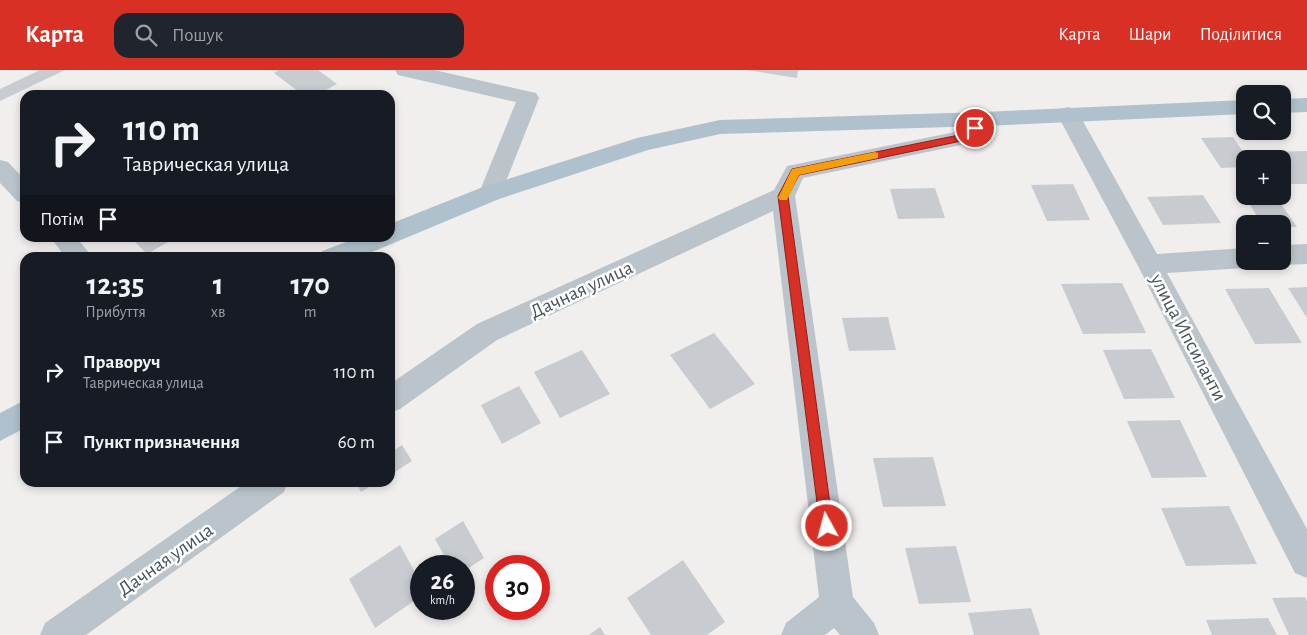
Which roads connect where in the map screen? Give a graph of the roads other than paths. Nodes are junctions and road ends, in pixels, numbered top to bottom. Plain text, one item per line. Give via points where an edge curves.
1 (405, 70) edge
2 (1307, 105) edge
3 (1291, 106) edge
4 (1236, 107) edge
5 (1068, 114) junction
6 (983, 119) junction
7 (0, 168) edge
8 (20, 190) edge
9 (491, 193) junction
10 (783, 196) junction
11 (395, 232) edge
12 (67, 242) edge
13 (371, 242) edge
14 (76, 252) edge
15 (346, 252) edge
16 (1307, 254) edge
17 (1291, 255) edge
18 (1236, 259) edge
19 (1150, 264) junction
20 (395, 396) edge
21 (20, 417) edge
22 (0, 428) edge
23 (266, 487) edge
24 (1307, 562) edge
25 (837, 604) junction
26 (57, 635) edge
27 (798, 635) edge
28 (862, 635) edge

1 - 9 street via 528,98
2 - 3 main road
4 - 5 main road
5 - 6 main road
5 - 19 street, улица Ипсиланти
6 - 9 main road via 720,127 645,143
6 - 10 street via 967,137 795,172
7 - 8 street
9 - 11 main road
10 - 20 street, Дачная улица via 487,332
10 - 25 street
12 - 14 street
13 - 15 main road
16 - 17 street
18 - 19 street
19 - 24 street, улица Ипсиланти
21 - 22 main road
23 - 26 street, Дачная улица
25 - 27 street
25 - 28 street

